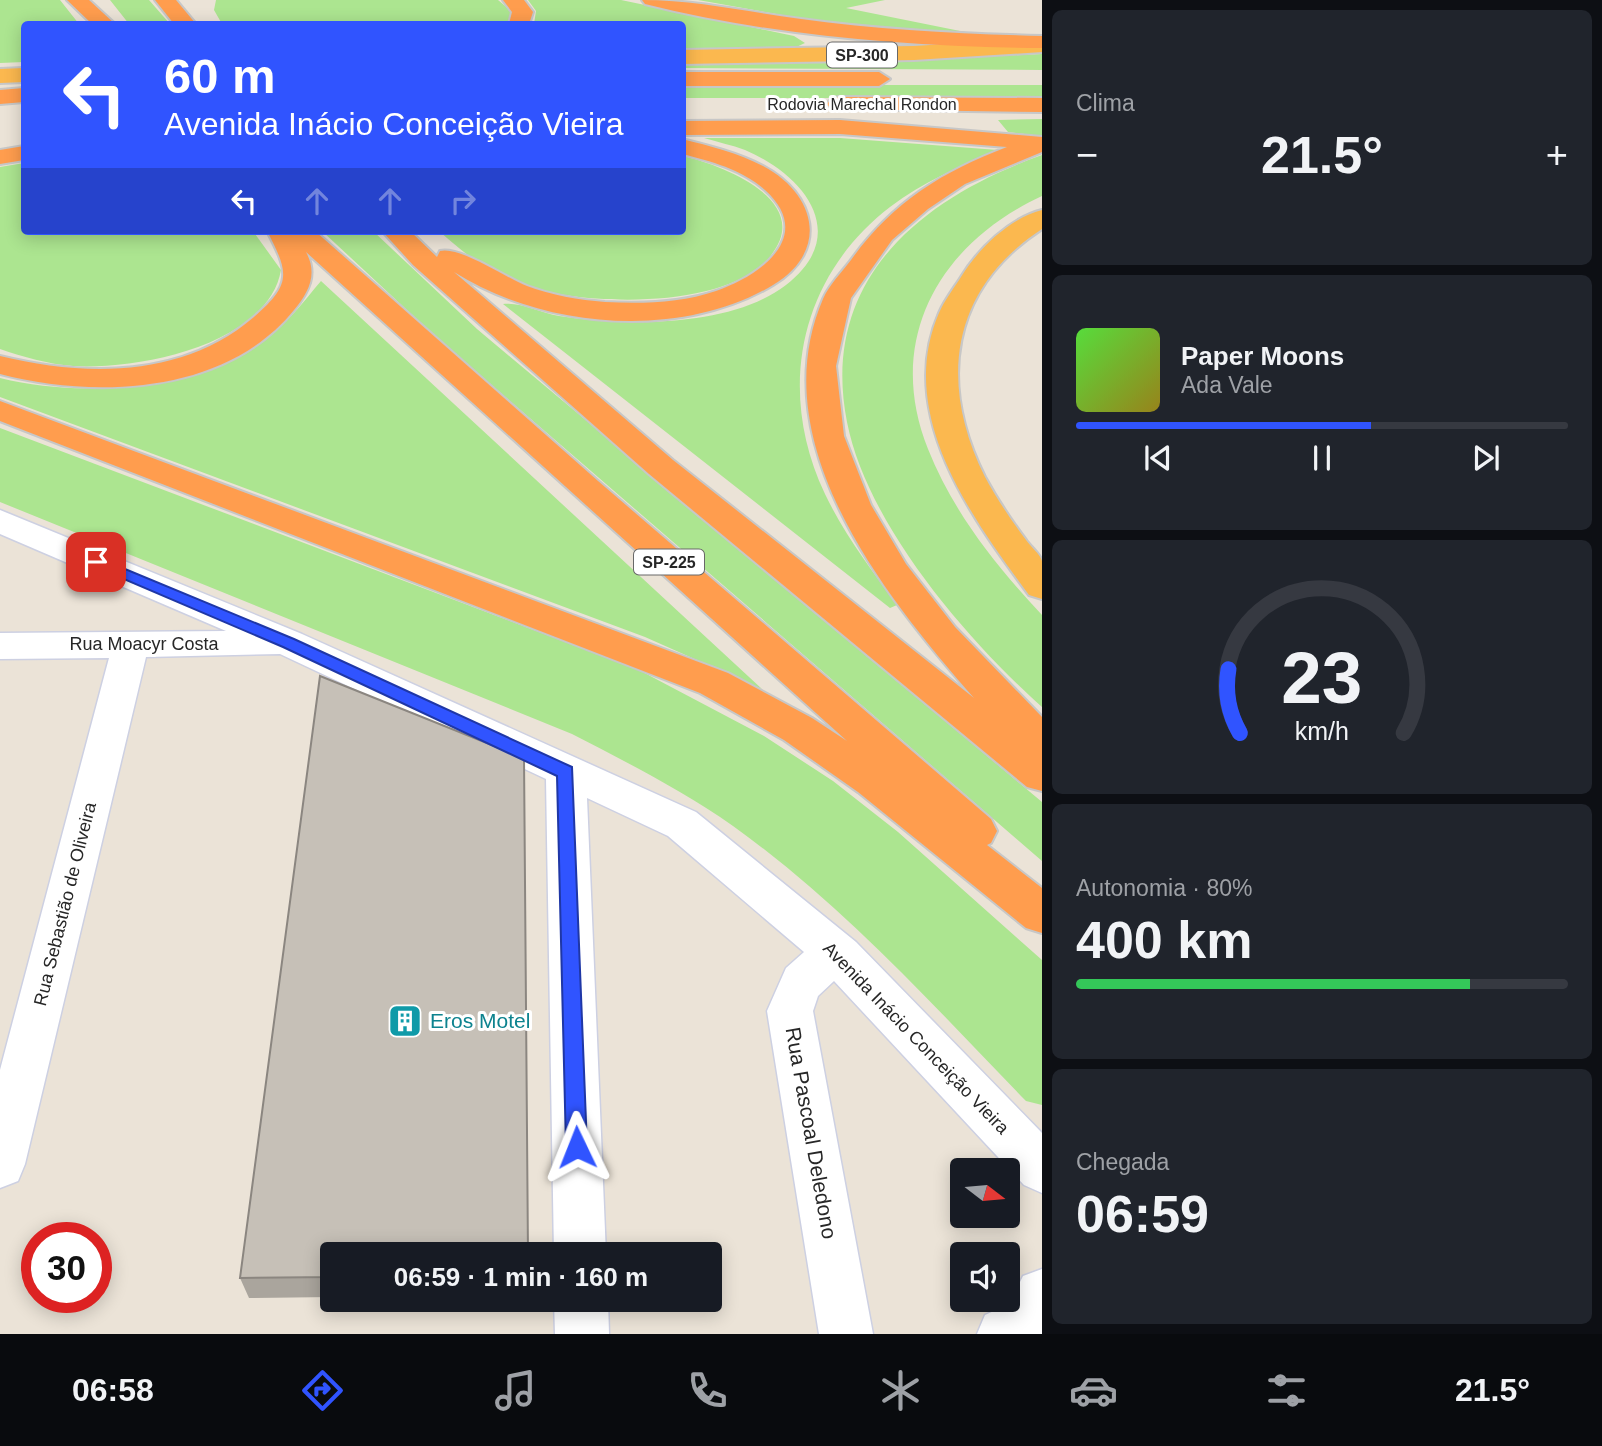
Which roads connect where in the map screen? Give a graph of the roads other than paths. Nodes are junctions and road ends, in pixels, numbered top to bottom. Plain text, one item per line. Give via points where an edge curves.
1 (77, 0) edge
2 (91, 0) edge
3 (165, 0) edge
4 (513, 0) edge
5 (652, 0) edge
6 (102, 21) edge
7 (103, 21) edge
8 (183, 21) edge
9 (520, 21) edge
10 (1042, 44) edge
11 (686, 57) edge
12 (21, 74) edge
13 (0, 75) edge
14 (686, 79) edge
15 (904, 79) dead end
16 (21, 95) edge
17 (0, 97) edge
18 (811, 103) dead end
19 (720, 105) dead end
20 (1042, 105) edge
21 (686, 107) edge
22 (686, 128) edge
23 (1042, 144) edge
24 (21, 146) edge
25 (0, 147) edge
26 (686, 147) edge
27 (21, 154) edge
28 (0, 157) edge
29 (1042, 218) edge
30 (282, 235) edge
31 (303, 235) edge
32 (399, 235) edge
33 (420, 235) edge
34 (0, 365) edge
35 (0, 410) edge
36 (0, 521) edge
37 (1042, 586) edge
38 (131, 643) junction
39 (289, 643) junction
40 (0, 646) edge
41 (1042, 742) edge
42 (566, 772) junction
43 (1042, 775) edge
44 (1042, 888) edge
45 (1042, 914) edge
46 (840, 956) junction
47 (0, 1164) edge
48 (1042, 1168) edge
49 (580, 1242) edge
50 (1042, 1295) edge
51 (581, 1312) edge
52 (582, 1334) edge
53 (846, 1334) edge
54 (1004, 1334) edge

1 - 6 highway
2 - 7 highway
3 - 8 highway
4 - 9 highway via 523,12
5 - 10 highway via 869,36
10 - 11 highway, SP-300 via 914,53
12 - 13 highway
14 - 15 highway, Rodovia Marechal Rondon / SP-300
16 - 17 highway
18 - 20 highway, Rodovia Marechal Rondon
19 - 21 highway
22 - 23 highway via 840,127
23 - 41 highway via 952,179 917,203 866,251 832,307 819,385 830,448 850,501 879,551 979,680
24 - 25 highway
26 - 33 highway via 730,160 766,179 788,198 797,220 798,241 786,261 730,296 654,310 580,308 543,301 502,289 465,269
27 - 28 highway
29 - 37 highway via 993,254 963,292 946,333 940,383 950,432 970,482 1001,536
30 - 34 highway via 299,265 297,284 263,326 231,349 151,373 103,378 56,378
31 - 44 highway, SP-225
32 - 43 highway via 662,467
35 - 45 highway via 714,683 797,729 873,780
36 - 39 street, Avenida Inácio Conceição Vieira
38 - 39 street, Rua Moacyr Costa
38 - 40 street, Rua Moacyr Costa
38 - 47 street, Rua Sebastião de Oliveira
39 - 42 street, Avenida Inácio Conceição Vieira
42 - 46 street, Avenida Inácio Conceição Vieira via 682,824
42 - 49 street
46 - 48 street, Avenida Inácio Conceição Vieira
46 - 53 street, Rua Pascoal Deledono via 802,979 790,1011
50 - 54 street via 1028,1323
51 - 52 street

